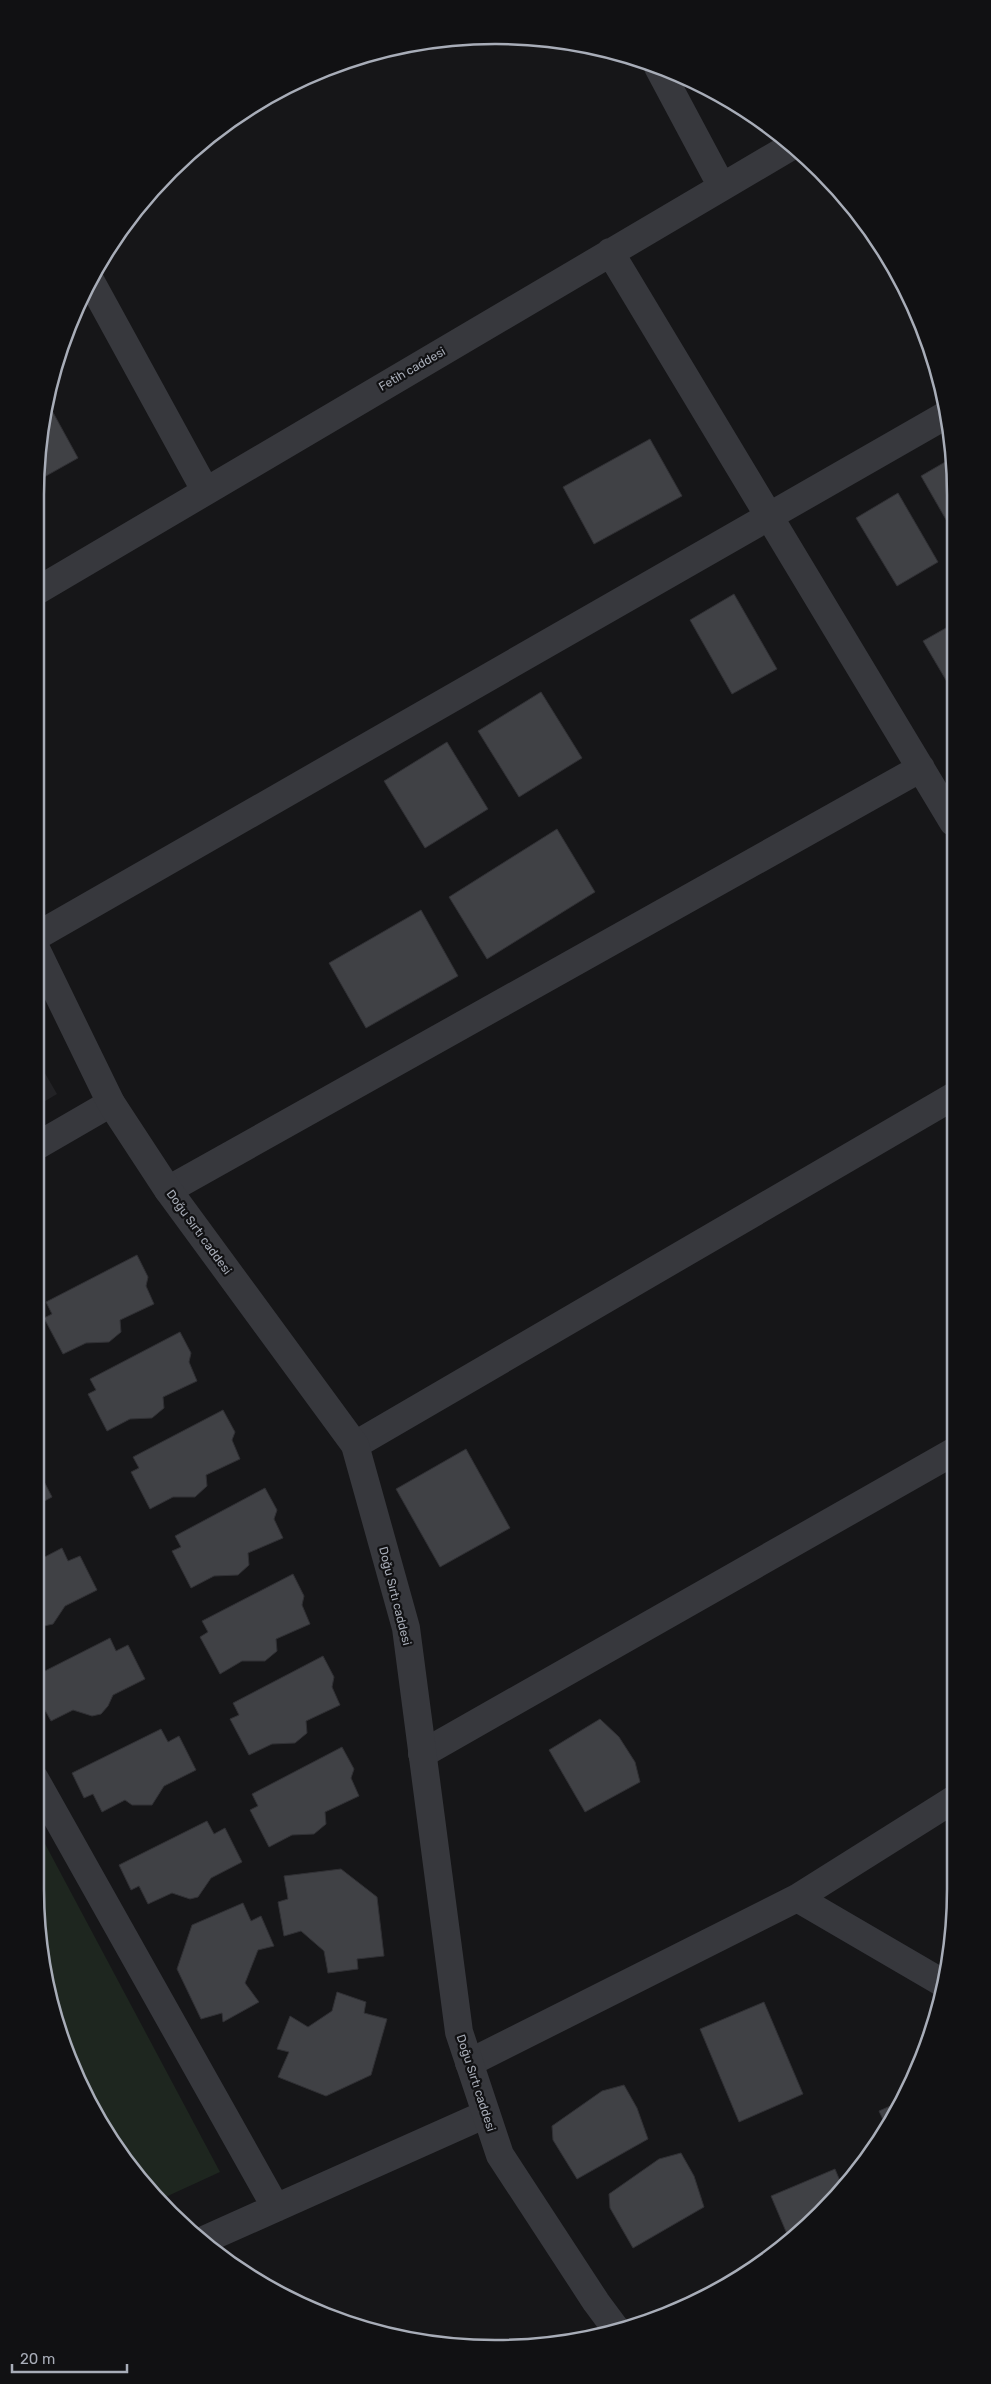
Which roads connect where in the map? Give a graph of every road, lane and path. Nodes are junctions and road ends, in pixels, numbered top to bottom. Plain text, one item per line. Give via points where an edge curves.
1 (663, 76) edge
2 (786, 150) edge
3 (722, 187) junction
4 (610, 252) junction
5 (94, 288) edge
6 (940, 417) edge
7 (205, 490) junction
8 (769, 516) junction
9 (44, 587) edge
10 (921, 768) junction
11 (947, 812) edge
12 (44, 932) edge
13 (44, 965) edge
14 (947, 1100) edge
15 (112, 1103) junction
16 (44, 1142) edge
17 (168, 1190) junction
18 (355, 1446) junction
19 (947, 1456) edge
20 (422, 1754) junction
21 (44, 1799) edge
22 (947, 1804) edge
23 (797, 1898) junction
24 (938, 1980) edge
25 (469, 2063) junction
26 (486, 2114) junction
27 (276, 2208) junction
28 (209, 2238) edge
29 (613, 2325) edge

1 - 3 street
2 - 3 street, Fetih caddesi
3 - 4 street, Fetih caddesi
4 - 7 street, Fetih caddesi
4 - 8 street
5 - 7 street
6 - 8 street
7 - 9 street, Fetih caddesi
8 - 10 street
8 - 12 street
10 - 11 street
10 - 17 street
13 - 15 street, Doğu Sırtı caddesi
14 - 18 street
15 - 16 street
15 - 17 street, Doğu Sırtı caddesi
17 - 18 street, Doğu Sırtı caddesi
18 - 20 street, Doğu Sırtı caddesi via 406,1628
19 - 20 street
20 - 25 street, Doğu Sırtı caddesi via 459,2032
21 - 27 street
22 - 23 street
23 - 24 street
23 - 25 street
25 - 26 street, Doğu Sırtı caddesi
26 - 27 street
26 - 29 street, Doğu Sırtı caddesi via 500,2155
27 - 28 street

